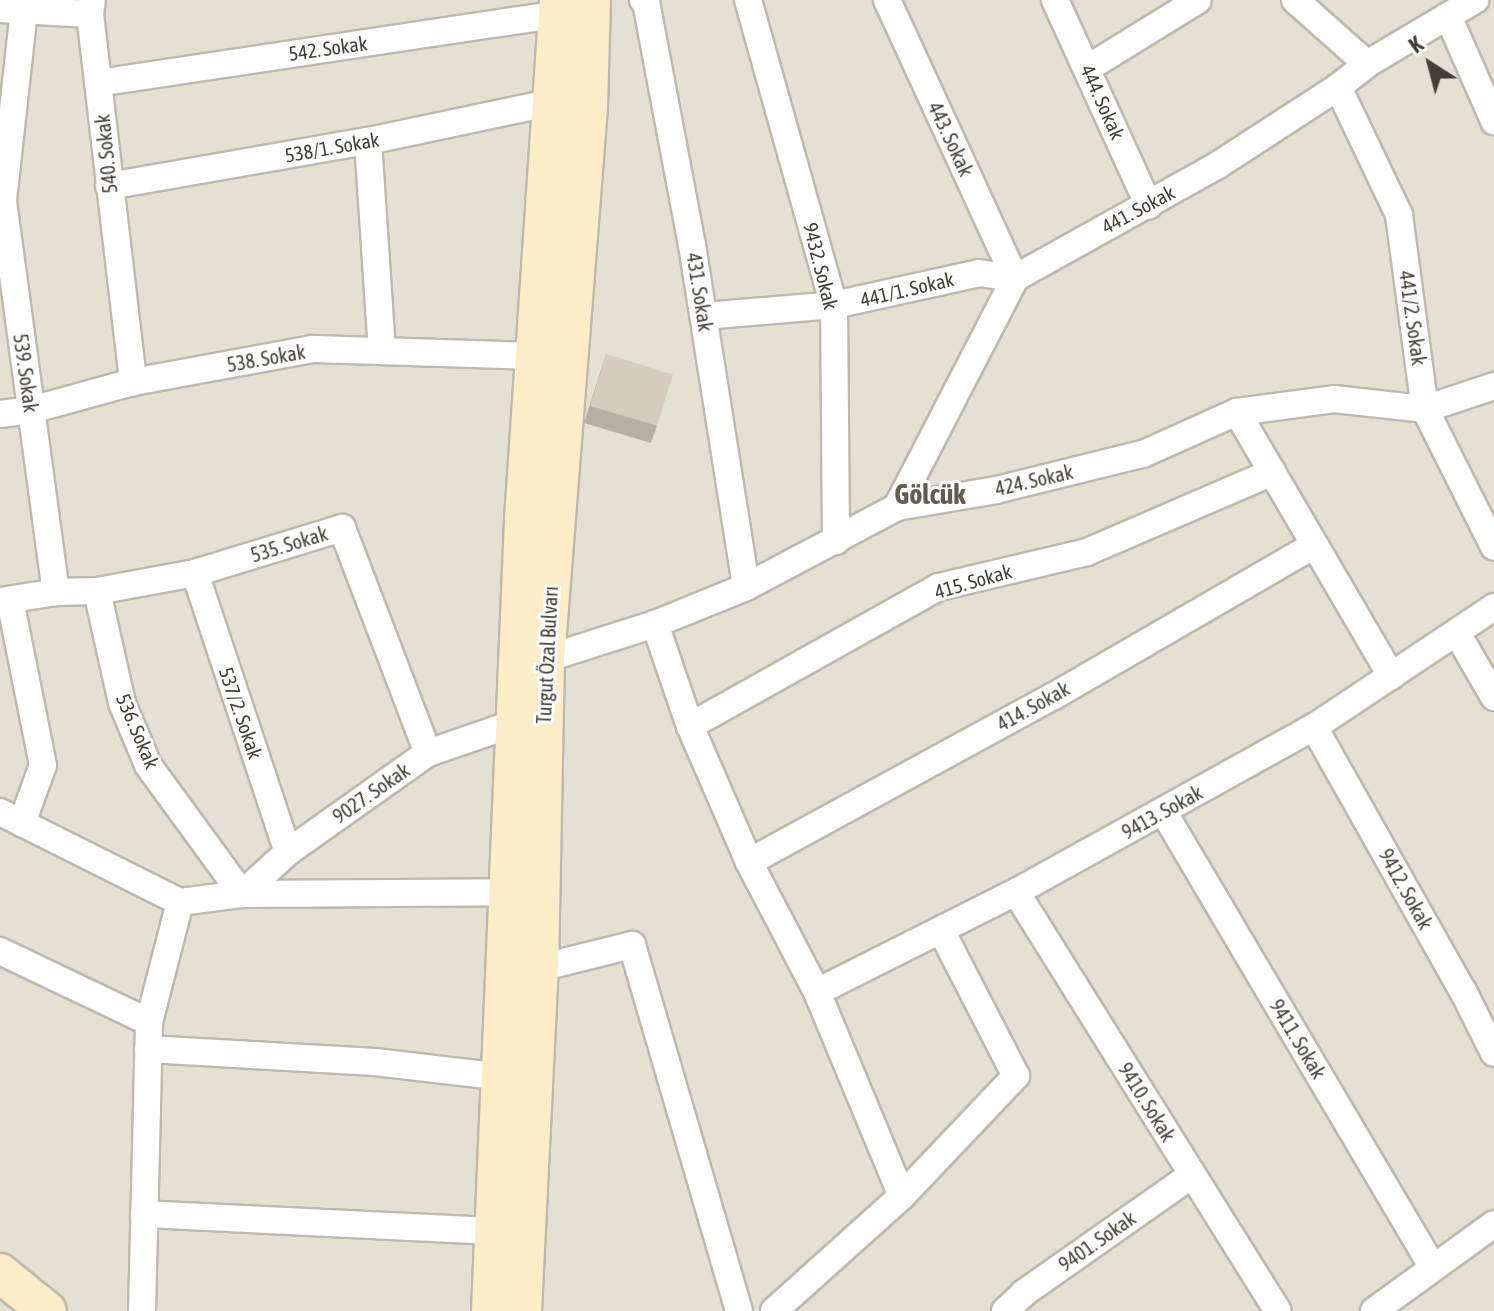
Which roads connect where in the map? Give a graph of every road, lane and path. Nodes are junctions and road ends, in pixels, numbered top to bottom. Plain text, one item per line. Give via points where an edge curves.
1 (643, 0) edge
2 (748, 0) edge
3 (887, 0) edge
4 (1055, 0) edge
5 (1198, 0) edge
6 (1295, 0) edge
7 (1475, 0) edge
8 (569, 5) edge
9 (91, 7) edge
10 (12, 9) edge
11 (1448, 16) junction
12 (1367, 64) junction
13 (1088, 68) junction
14 (98, 83) junction
15 (1338, 87) junction
16 (553, 102) junction
17 (1494, 121) edge
18 (368, 141) junction
19 (109, 186) junction
20 (1149, 206) junction
21 (1015, 278) junction
22 (834, 305) junction
23 (704, 316) junction
24 (382, 350) junction
25 (538, 356) junction
26 (133, 382) junction
27 (1494, 386) edge
28 (1425, 409) junction
29 (31, 410) junction
30 (1237, 412) junction
31 (0, 414) edge
32 (1273, 472) junction
33 (897, 507) junction
34 (836, 541) junction
35 (1314, 545) junction
36 (1494, 547) edge
37 (195, 573) junction
38 (746, 587) junction
39 (97, 591) junction
40 (56, 592) junction
41 (5, 600) edge
42 (1494, 607) edge
43 (655, 624) junction
44 (1457, 633) junction
45 (545, 659) junction
46 (1391, 676) junction
47 (1494, 697) edge
48 (518, 722) junction
49 (690, 726) junction
50 (1314, 727) junction
51 (428, 753) junction
52 (1163, 811) junction
53 (11, 817) edge
54 (288, 852) junction
55 (749, 862) junction
56 (509, 892) junction
57 (1016, 892) junction
58 (242, 894) junction
59 (180, 902) junction
60 (941, 930) junction
61 (0, 951) edge
62 (539, 968) junction
63 (817, 992) junction
64 (149, 1022) junction
65 (148, 1049) junction
66 (1494, 1053) edge
67 (502, 1077) junction
68 (1192, 1175) junction
69 (902, 1196) junction
70 (144, 1214) junction
71 (1494, 1224) edge
72 (495, 1231) junction
73 (1432, 1266) junction
74 (0, 1273) edge
75 (47, 1311) edge
76 (142, 1311) edge
77 (491, 1311) edge
78 (522, 1311) edge
79 (739, 1311) edge
80 (774, 1311) edge
81 (1005, 1311) edge
82 (1278, 1311) edge
83 (1374, 1311) edge

1 - 23 street, 431. Sokak
2 - 22 street, 9432. Sokak
3 - 21 street, 443. Sokak
4 - 13 street, 444. Sokak
5 - 13 street
6 - 12 street
7 - 11 street, 441. Sokak
8 - 14 street, 542. Sokak
8 - 16 street, Turgut Özal Bulvarı
8 - 45 street, Turgut Özal Bulvarı via 588,107
9 - 10 street, 540. Sokak
9 - 14 street, 540. Sokak
10 - 29 street, 539. Sokak via 3,201
11 - 12 street, 441. Sokak
11 - 17 street
12 - 15 street, 441. Sokak
13 - 20 street, 444. Sokak
14 - 19 street, 540. Sokak
15 - 20 street, 441. Sokak
15 - 28 street, 441/2. Sokak via 1399,215
16 - 18 street, 538/1. Sokak
16 - 25 street, Turgut Özal Bulvarı
18 - 19 street, 538/1. Sokak
18 - 24 street
19 - 26 street, 540. Sokak
20 - 21 street, 441. Sokak
21 - 22 street, 441/1. Sokak via 979,273
21 - 33 street
22 - 23 street, 441/1. Sokak
22 - 34 street, 9432. Sokak
23 - 38 street, 431. Sokak
24 - 25 street, 538. Sokak
24 - 26 street, 538. Sokak via 312,349
25 - 48 street, Turgut Özal Bulvarı via 524,519
26 - 29 street, 538. Sokak
27 - 28 street, 424. Sokak
28 - 30 street, 424. Sokak via 1334,399
28 - 36 street, 441/2. Sokak
29 - 31 street, 538. Sokak
29 - 40 street, 539. Sokak
30 - 32 street
30 - 33 street, 424. Sokak via 1143,454 996,490
32 - 35 street
32 - 49 street, 415. Sokak via 1087,552 939,587
33 - 34 street, 424. Sokak
34 - 38 street, 424. Sokak
35 - 46 street
35 - 55 street, 414. Sokak via 1054,696
37 - 39 street, 535. Sokak
37 - 51 street, 535. Sokak via 342,528
37 - 54 street, 537/2. Sokak
38 - 43 street, 424. Sokak
39 - 40 street, 535. Sokak
39 - 58 street, 536. Sokak via 122,703 148,765
40 - 41 street, 535. Sokak
41 - 53 street via 43,765
42 - 44 street, 9413. Sokak
43 - 45 street, 424. Sokak
43 - 49 street
44 - 46 street, 9413. Sokak
44 - 47 street
45 - 62 street, Turgut Özal Bulvarı
46 - 50 street, 9413. Sokak
48 - 51 street, 9027. Sokak
48 - 56 street, Turgut Özal Bulvarı
49 - 55 street
50 - 52 street, 9413. Sokak
50 - 66 street, 9412. Sokak
51 - 54 street, 9027. Sokak
52 - 57 street, 9413. Sokak
52 - 73 street, 9411. Sokak
53 - 59 street
54 - 58 street, 9027. Sokak
55 - 63 street
56 - 58 street
56 - 67 street, Turgut Özal Bulvarı
57 - 60 street, 9413. Sokak
57 - 68 street, 9410. Sokak
58 - 59 street
59 - 64 street
60 - 63 street, 9413. Sokak
60 - 69 street via 1016,1076
61 - 64 street
62 - 78 street, Turgut Özal Bulvarı
62 - 79 street via 632,945
63 - 69 street
64 - 65 street
65 - 67 street via 375,1062
65 - 70 street
67 - 72 street, Turgut Özal Bulvarı
68 - 81 street, 9401. Sokak
68 - 82 street, 9410. Sokak
69 - 80 street
70 - 72 street
70 - 76 street
71 - 73 street
72 - 77 street, Turgut Özal Bulvarı
73 - 83 street
74 - 75 street

